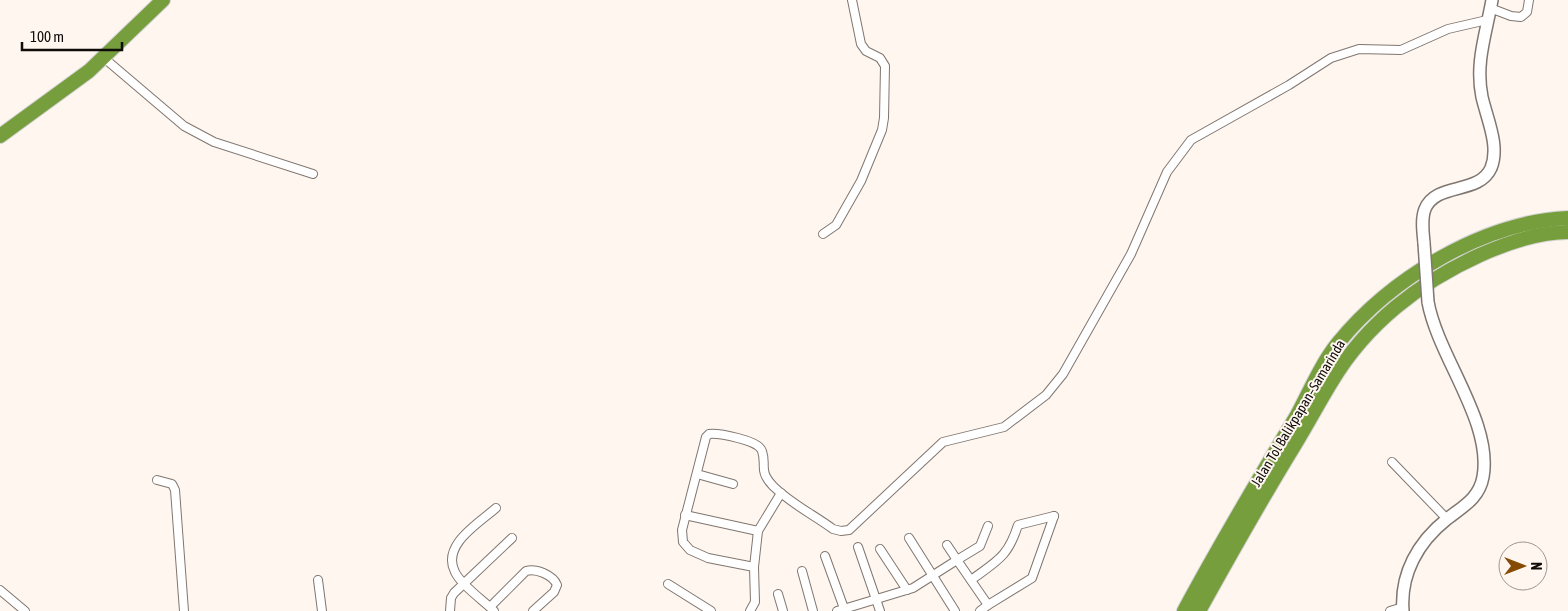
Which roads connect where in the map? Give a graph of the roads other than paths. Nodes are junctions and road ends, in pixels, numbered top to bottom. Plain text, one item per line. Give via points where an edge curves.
1 (163, 0) edge
2 (852, 0) edge
3 (1529, 0) edge
4 (1490, 9) edge
5 (104, 58) junction
6 (0, 136) edge
7 (312, 174) dead end
8 (1568, 218) edge
9 (1568, 232) edge
10 (823, 234) dead end
11 (1392, 462) dead end
12 (697, 474) junction
13 (157, 480) dead end
14 (733, 484) dead end
15 (780, 493) junction
16 (496, 508) dead end
17 (685, 515) junction
18 (1447, 519) junction
19 (988, 526) dead end
20 (758, 531) junction
21 (512, 538) dead end
22 (909, 538) dead end
23 (947, 545) dead end
24 (858, 547) dead end
25 (880, 550) dead end
26 (825, 556) dead end
27 (957, 560) junction
28 (754, 567) junction
29 (802, 571) dead end
30 (931, 576) junction
31 (318, 580) dead end
32 (971, 580) junction
33 (465, 583) junction
34 (668, 584) dead end
35 (0, 590) edge
36 (907, 590) junction
37 (778, 594) dead end
38 (875, 599) junction
39 (988, 605) junction
40 (492, 609) edge
41 (1403, 609) edge
42 (842, 610) edge
43 (25, 611) edge
44 (184, 611) edge
45 (322, 611) edge
46 (450, 611) edge
47 (533, 611) edge
48 (710, 611) edge
49 (750, 611) edge
50 (783, 611) edge
51 (813, 611) edge
52 (880, 611) edge
53 (955, 611) edge
54 (980, 611) edge
55 (1184, 611) edge
56 (1200, 611) edge
57 (1390, 611) edge

1 - 5 highway
2 - 10 street via 862,47 880,58 885,66 884,118 860,181 836,226
3 - 4 street via 1527,12 1521,17
4 - 15 street via 1401,50 1359,48 1331,58 1191,140 1167,172 1131,254 1063,374 1046,395 1004,427 943,442 849,530 833,529
4 - 18 street, bridge via 1479,82 1493,140 1492,163 1481,180 1442,194 1429,203 1423,220 1428,302 1433,326 1464,394 1483,452 1482,478 1476,495
5 - 6 highway
5 - 7 street via 196,134
8 - 55 highway, Jalan Tol Balikpapan–Samarinda via 1526,225 1458,249 1411,277 1365,313 1337,344
9 - 56 highway, Jalan Tol Balikpapan–Samarinda via 1531,237 1462,264 1402,301 1376,325 1332,380 1249,520
11 - 18 street
12 - 14 street
12 - 15 street via 708,434 749,441 761,448 765,474
12 - 17 street
13 - 44 street via 172,484 175,490
15 - 20 street
16 - 33 street via 456,546 455,574
17 - 20 street
17 - 28 street via 683,542 690,550 708,558
18 - 41 street via 1427,538 1411,561
19 - 27 street via 980,546
20 - 28 street
21 - 33 street
22 - 30 street
23 - 27 street
24 - 38 street
25 - 36 street
26 - 42 street
27 - 30 street
27 - 32 street
28 - 49 street via 755,602
29 - 51 street
30 - 36 street
30 - 53 street
31 - 45 street
32 - 39 street
32 - 39 street via 1004,555 1018,525 1054,516 1032,578
33 - 40 street
33 - 46 street via 451,598
34 - 48 street
35 - 43 street
36 - 38 street
37 - 50 street
38 - 42 street
38 - 52 street
39 - 54 street
40 - 47 street via 530,570 552,578 557,585 554,592
41 - 57 street

